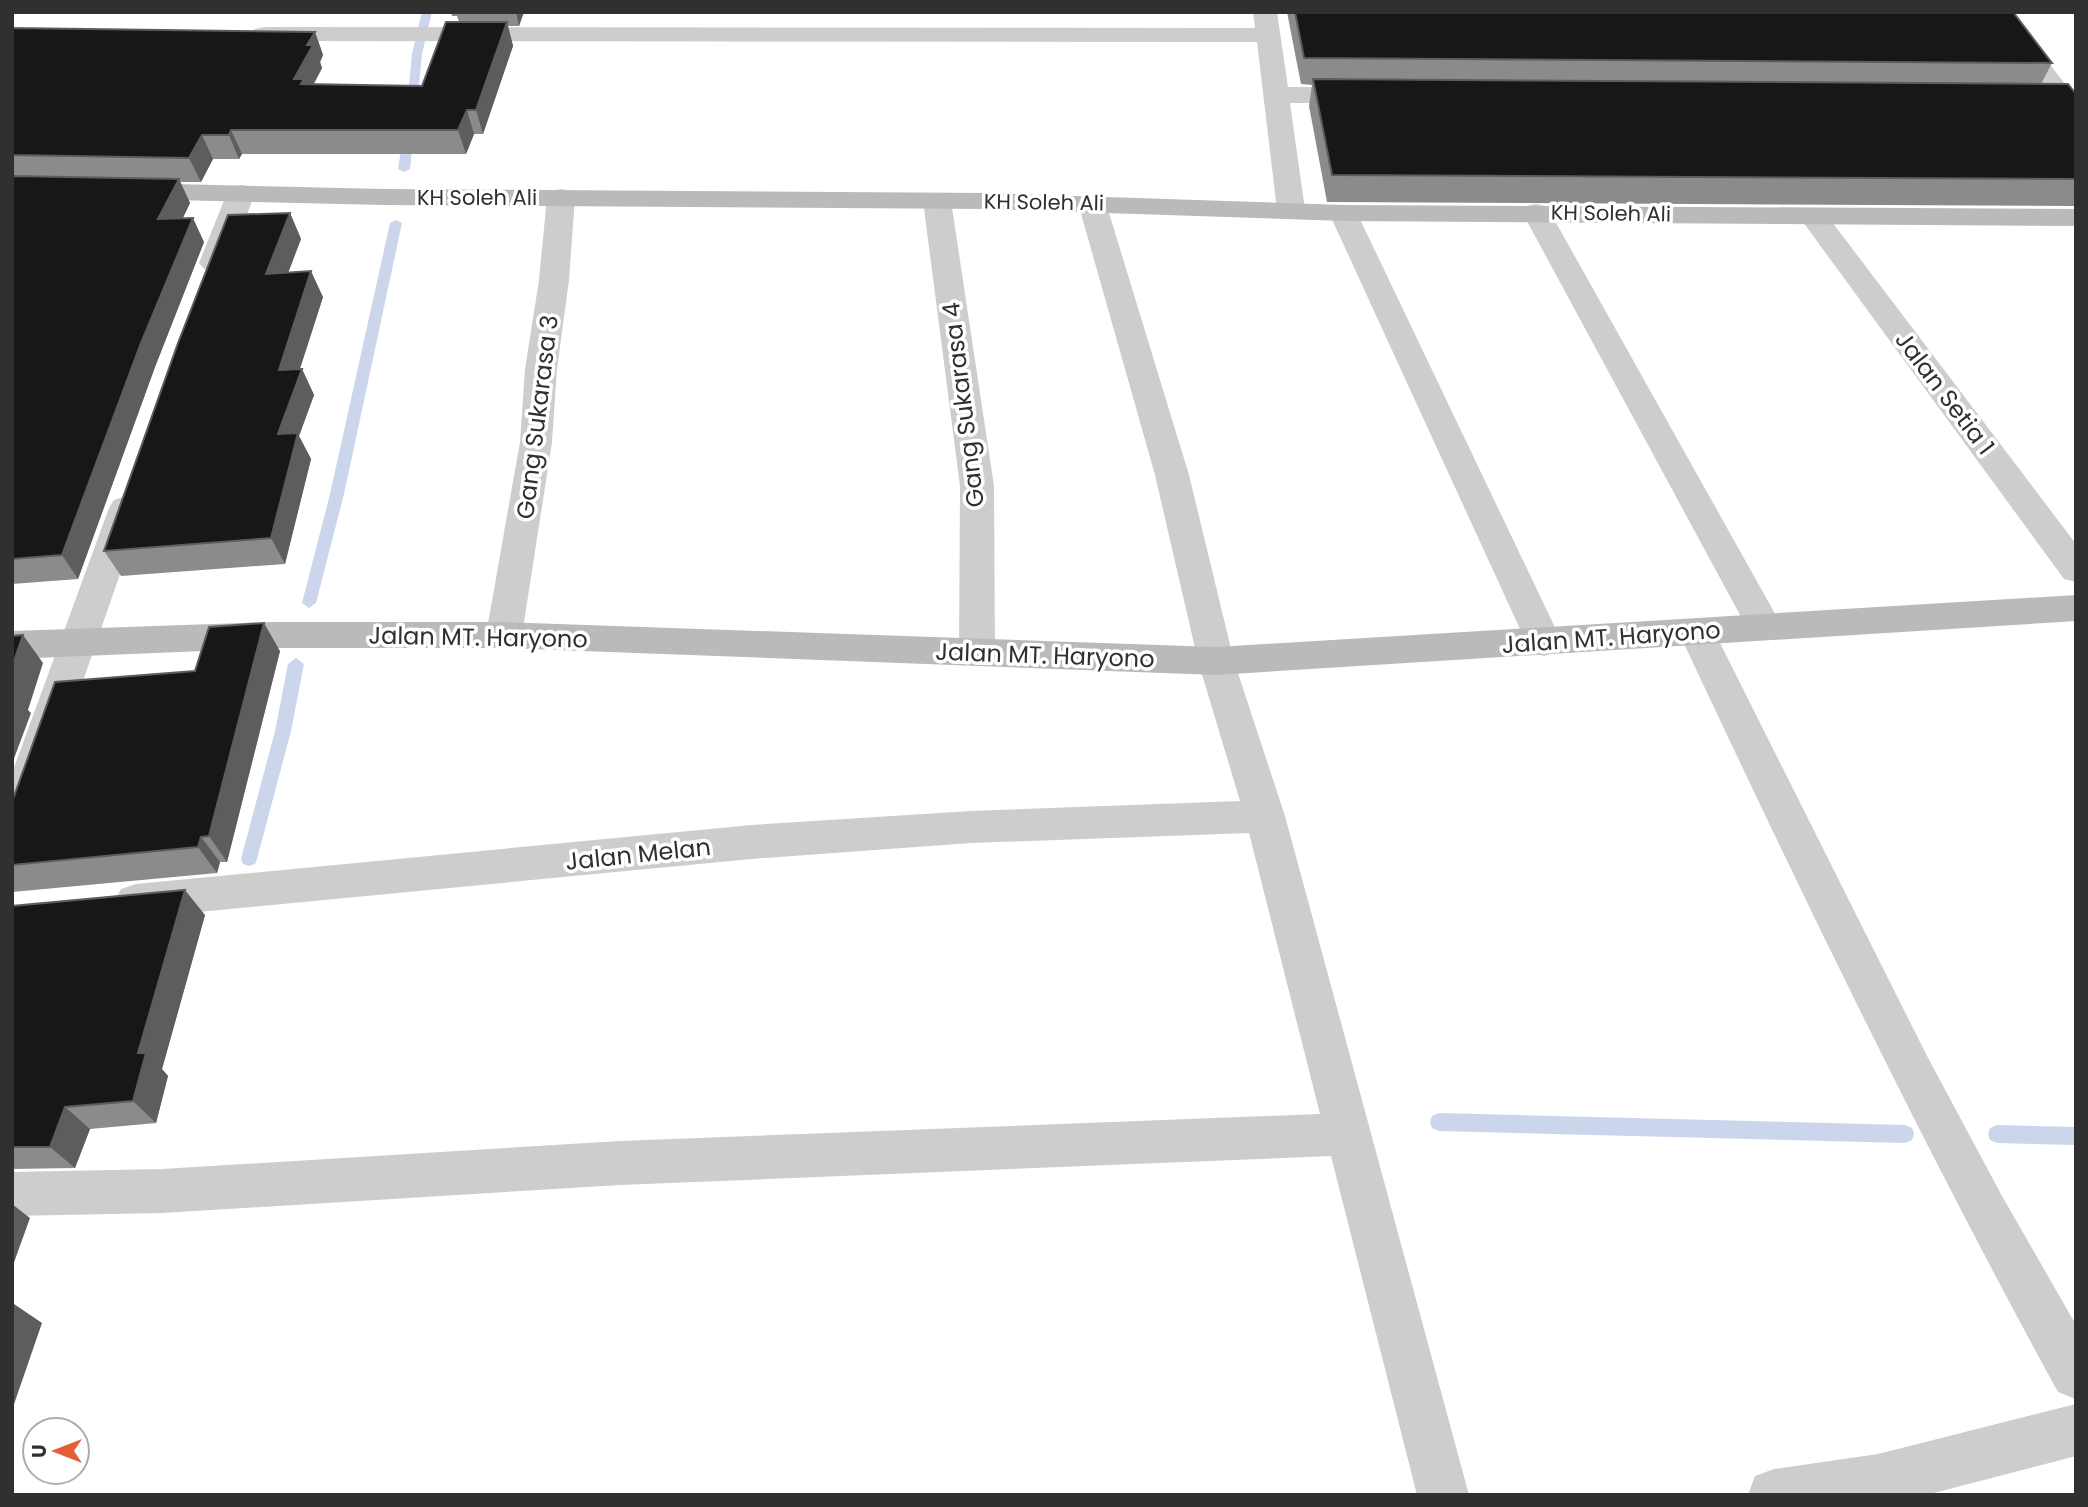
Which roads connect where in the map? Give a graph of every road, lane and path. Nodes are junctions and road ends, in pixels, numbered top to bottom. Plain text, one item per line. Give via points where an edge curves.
1 (1996, 12) edge
2 (796, 23) edge
3 (1036, 23) edge
4 (1266, 24) edge
5 (444, 28) edge
6 (237, 34) edge
7 (1275, 95) junction
8 (1388, 95) edge
9 (2037, 100) edge
10 (2072, 105) edge
11 (106, 191) edge
12 (241, 193) junction
13 (561, 197) junction
14 (937, 201) junction
15 (1092, 203) junction
16 (1291, 210) junction
17 (1536, 212) junction
18 (1343, 213) junction
19 (1813, 216) junction
20 (2076, 218) edge
21 (202, 293) edge
22 (133, 486) edge
23 (2076, 570) edge
24 (2076, 608) edge
25 (1764, 626) junction
26 (1697, 633) junction
27 (504, 635) junction
28 (79, 642) junction
29 (1544, 642) junction
30 (12, 645) edge
31 (977, 652) junction
32 (1216, 661) junction
33 (1265, 816) junction
34 (12, 828) edge
35 (93, 905) edge
36 (1347, 1134) junction
37 (12, 1194) edge
38 (2076, 1374) edge
39 (2076, 1430) edge
40 (1443, 1495) edge
41 (1774, 1495) edge

1 - 10 street
2 - 3 street
2 - 5 street
3 - 4 street
4 - 7 street
5 - 6 street via 404,36
7 - 8 street
7 - 16 street
9 - 10 street
11 - 12 street, KH Soleh Ali
12 - 13 street, KH Soleh Ali
12 - 21 street
13 - 14 street, KH Soleh Ali
13 - 27 street, Gang Sukarasa 3 via 536,442
14 - 15 street, KH Soleh Ali
14 - 31 street, Gang Sukarasa 4 via 977,486
15 - 16 street, KH Soleh Ali
15 - 32 street via 1172,475
16 - 18 street, KH Soleh Ali
17 - 18 street, KH Soleh Ali
17 - 19 street, KH Soleh Ali
17 - 25 street
18 - 29 street
19 - 20 street, KH Soleh Ali
19 - 23 street, Jalan Setia 1
22 - 28 street
24 - 25 street, Jalan MT. Haryono
25 - 26 street, Jalan MT. Haryono
26 - 29 street, Jalan MT. Haryono
26 - 38 street via 1924,1094
27 - 28 street, Jalan MT. Haryono via 274,635
27 - 31 street, Jalan MT. Haryono
28 - 30 street, Jalan MT. Haryono
28 - 34 street
29 - 32 street, Jalan MT. Haryono
31 - 32 street, Jalan MT. Haryono
32 - 33 street
33 - 35 street, Jalan Melan via 971,827 766,841
33 - 36 street
36 - 37 street via 620,1163 162,1191
36 - 40 street
39 - 41 street via 1878,1480

